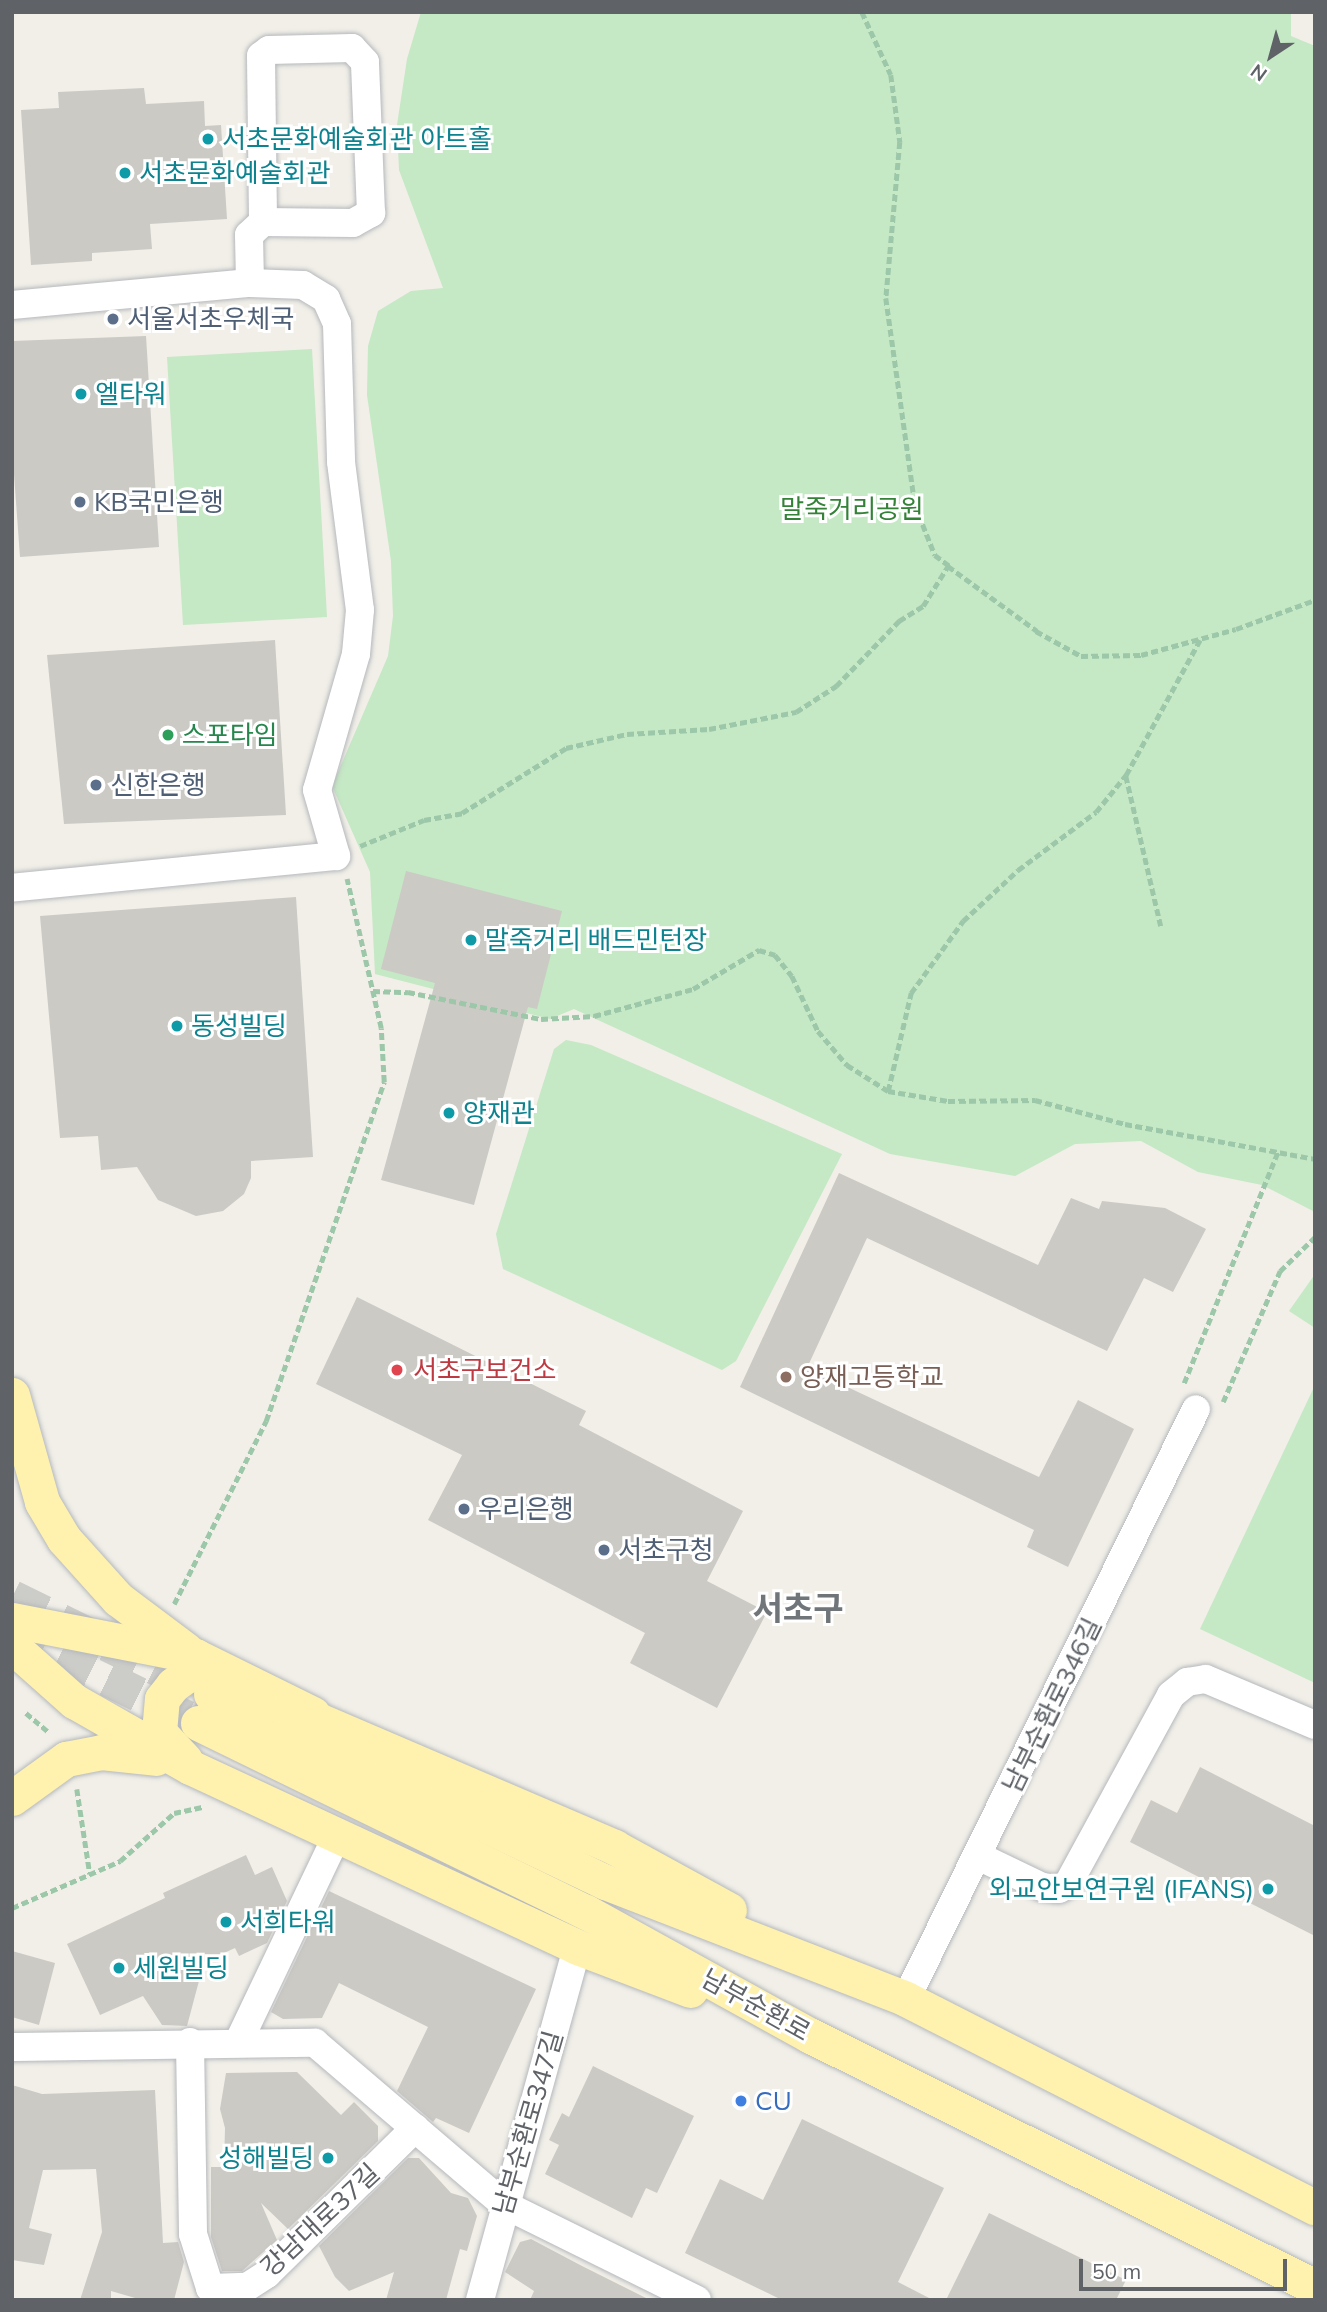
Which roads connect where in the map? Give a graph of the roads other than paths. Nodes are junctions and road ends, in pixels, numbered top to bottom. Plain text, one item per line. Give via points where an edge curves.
1 (263, 222) junction
2 (250, 284) junction
3 (12, 305) edge
4 (12, 888) edge
5 (12, 1395) edge
6 (1195, 1409) road end
7 (12, 1620) edge
8 (12, 1646) edge
9 (195, 1656) junction
10 (1315, 1725) edge
11 (338, 1727) junction
12 (190, 1766) junction
13 (12, 1798) edge
14 (337, 1835) junction
15 (978, 1856) junction
16 (577, 1947) junction
17 (839, 1971) junction
18 (906, 1999) junction
19 (811, 2036) junction
20 (190, 2042) junction
21 (238, 2043) junction
22 (12, 2047) edge
23 (415, 2128) junction
24 (505, 2204) junction
25 (1315, 2207) edge
26 (1315, 2287) edge
27 (204, 2294) edge
28 (480, 2300) edge
29 (697, 2300) edge

1 - 1 street via 353,223 371,213 361,53 352,48 269,50 261,55
1 - 2 street via 249,236
2 - 3 street
2 - 4 street via 303,285 326,299 337,324 341,462 360,610 356,654 317,790 337,856
5 - 9 main road via 42,1502 64,1539 118,1599
6 - 15 street, 남부순환로346길
7 - 9 main road
8 - 12 main road via 74,1701
9 - 11 main road
10 - 15 street via 1206,1679 1186,1682 1171,1695 1069,1884 1059,1889 1042,1887
11 - 12 main road via 202,1673 187,1675 162,1699 158,1715 159,1732
11 - 17 main road via 614,1847
12 - 13 main road via 145,1755 101,1752 66,1759
12 - 14 main road
14 - 16 main road
14 - 21 street
15 - 18 street, 남부순환로346길
16 - 19 main road
16 - 24 street, 남부순환로347길
17 - 18 main road, 남부순환로
17 - 19 main road, 남부순환로 via 605,1882 204,1708
18 - 25 main road, 남부순환로
19 - 26 main road, 남부순환로
20 - 21 street
20 - 22 street
20 - 27 street, 강남대로37길 via 193,2234
21 - 23 street via 315,2043
23 - 24 street
23 - 27 street, 강남대로37길 via 267,2274 247,2287
24 - 28 street, 남부순환로347길
24 - 29 street

